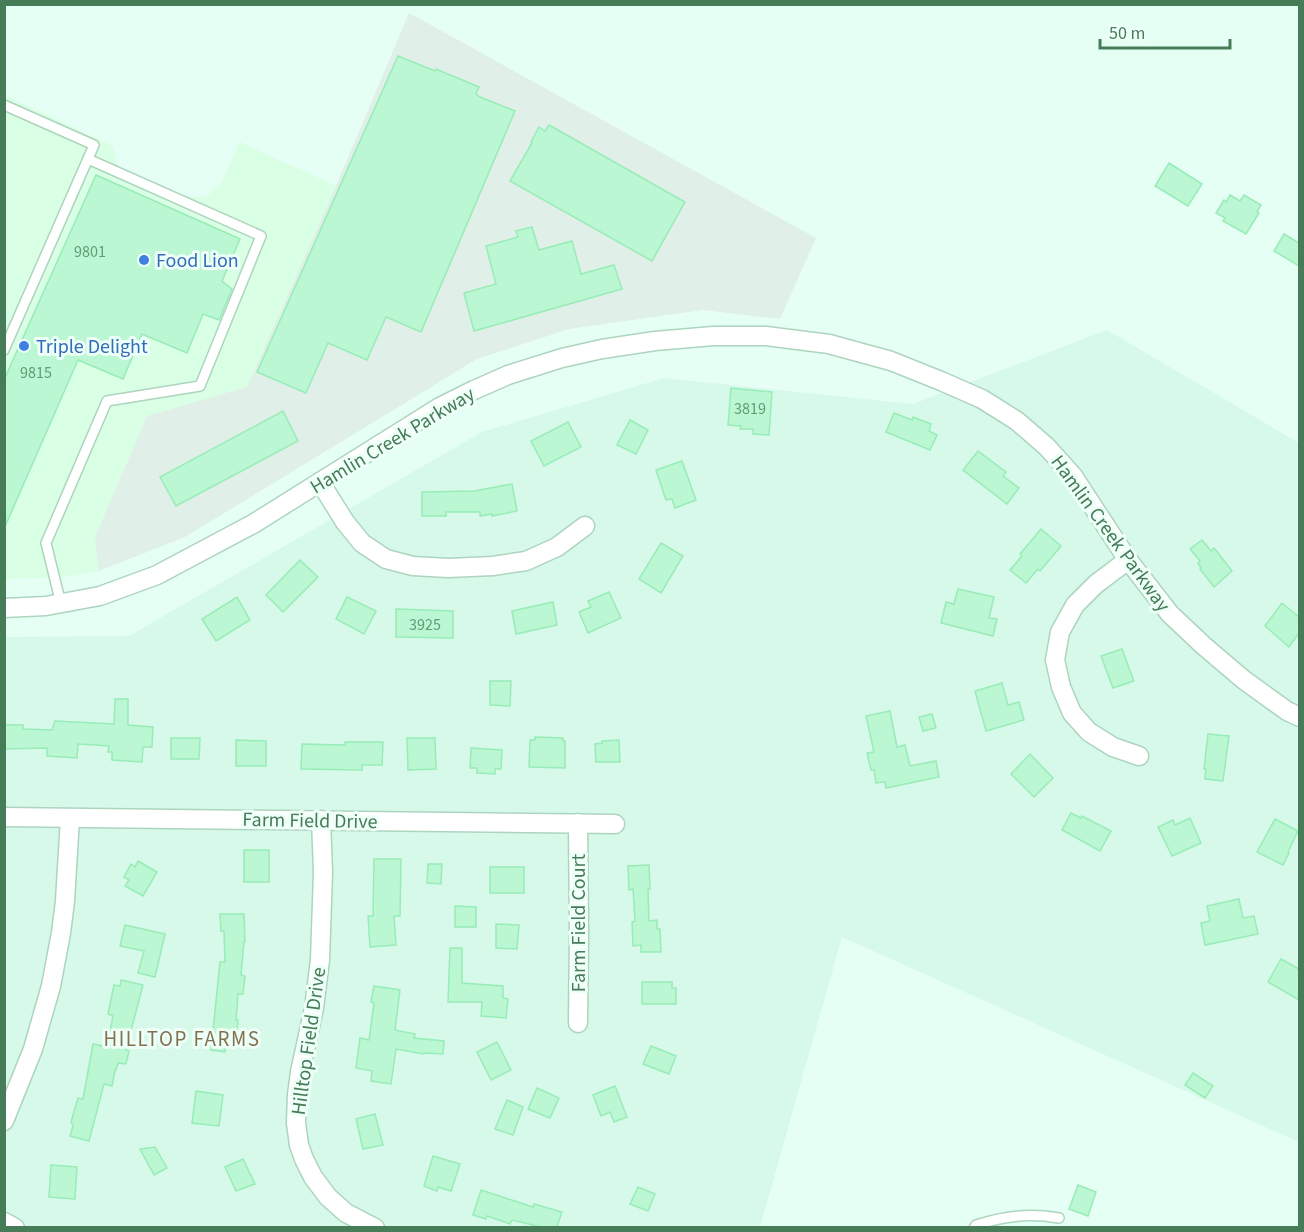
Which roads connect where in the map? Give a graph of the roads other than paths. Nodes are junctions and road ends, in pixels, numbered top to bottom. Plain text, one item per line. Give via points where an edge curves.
1 (4, 105) edge
2 (88, 159) junction
3 (4, 319) edge
4 (15, 324) junction
5 (4, 350) edge
6 (320, 482) junction
7 (585, 526) dead end
8 (1128, 560) junction
9 (61, 604) junction
10 (4, 608) edge
11 (1299, 717) edge
12 (1139, 756) dead end
13 (4, 817) edge
14 (70, 818) junction
15 (321, 820) junction
16 (578, 823) junction
17 (615, 824) dead end
18 (578, 1023) dead end
19 (4, 1121) edge
20 (1059, 1218) dead end
21 (4, 1222) edge
22 (15, 1227) edge
23 (375, 1227) edge
24 (974, 1227) edge

1 - 2 lane via 94,145
2 - 4 lane
2 - 9 lane via 261,236 200,386 106,401 45,543
3 - 4 lane
4 - 5 lane
6 - 7 street via 362,543 386,559 413,566 448,568 526,561 557,547
6 - 8 street, Hamlin Creek Parkway via 440,407 508,375 562,358 655,341 766,336 829,344 891,361 982,399 1008,415 1047,447 1073,476
6 - 9 street, Hamlin Creek Parkway via 253,524 157,575 100,596
8 - 11 street, Hamlin Creek Parkway via 1170,614 1204,646 1244,680
8 - 12 street via 1075,605 1060,632 1055,660 1072,713 1089,732 1113,747
9 - 10 street, Hamlin Creek Parkway
13 - 14 street, Farm Field Drive
14 - 15 street, Farm Field Drive
14 - 19 street via 65,901 51,986 33,1049
15 - 16 street, Farm Field Drive
15 - 23 street, Hilltop Field Drive via 320,960 297,1095 296,1123 304,1159 328,1197 346,1213
16 - 17 street, Farm Field Drive
16 - 18 street, Farm Field Court
20 - 24 lane via 1022,1215
21 - 22 street

